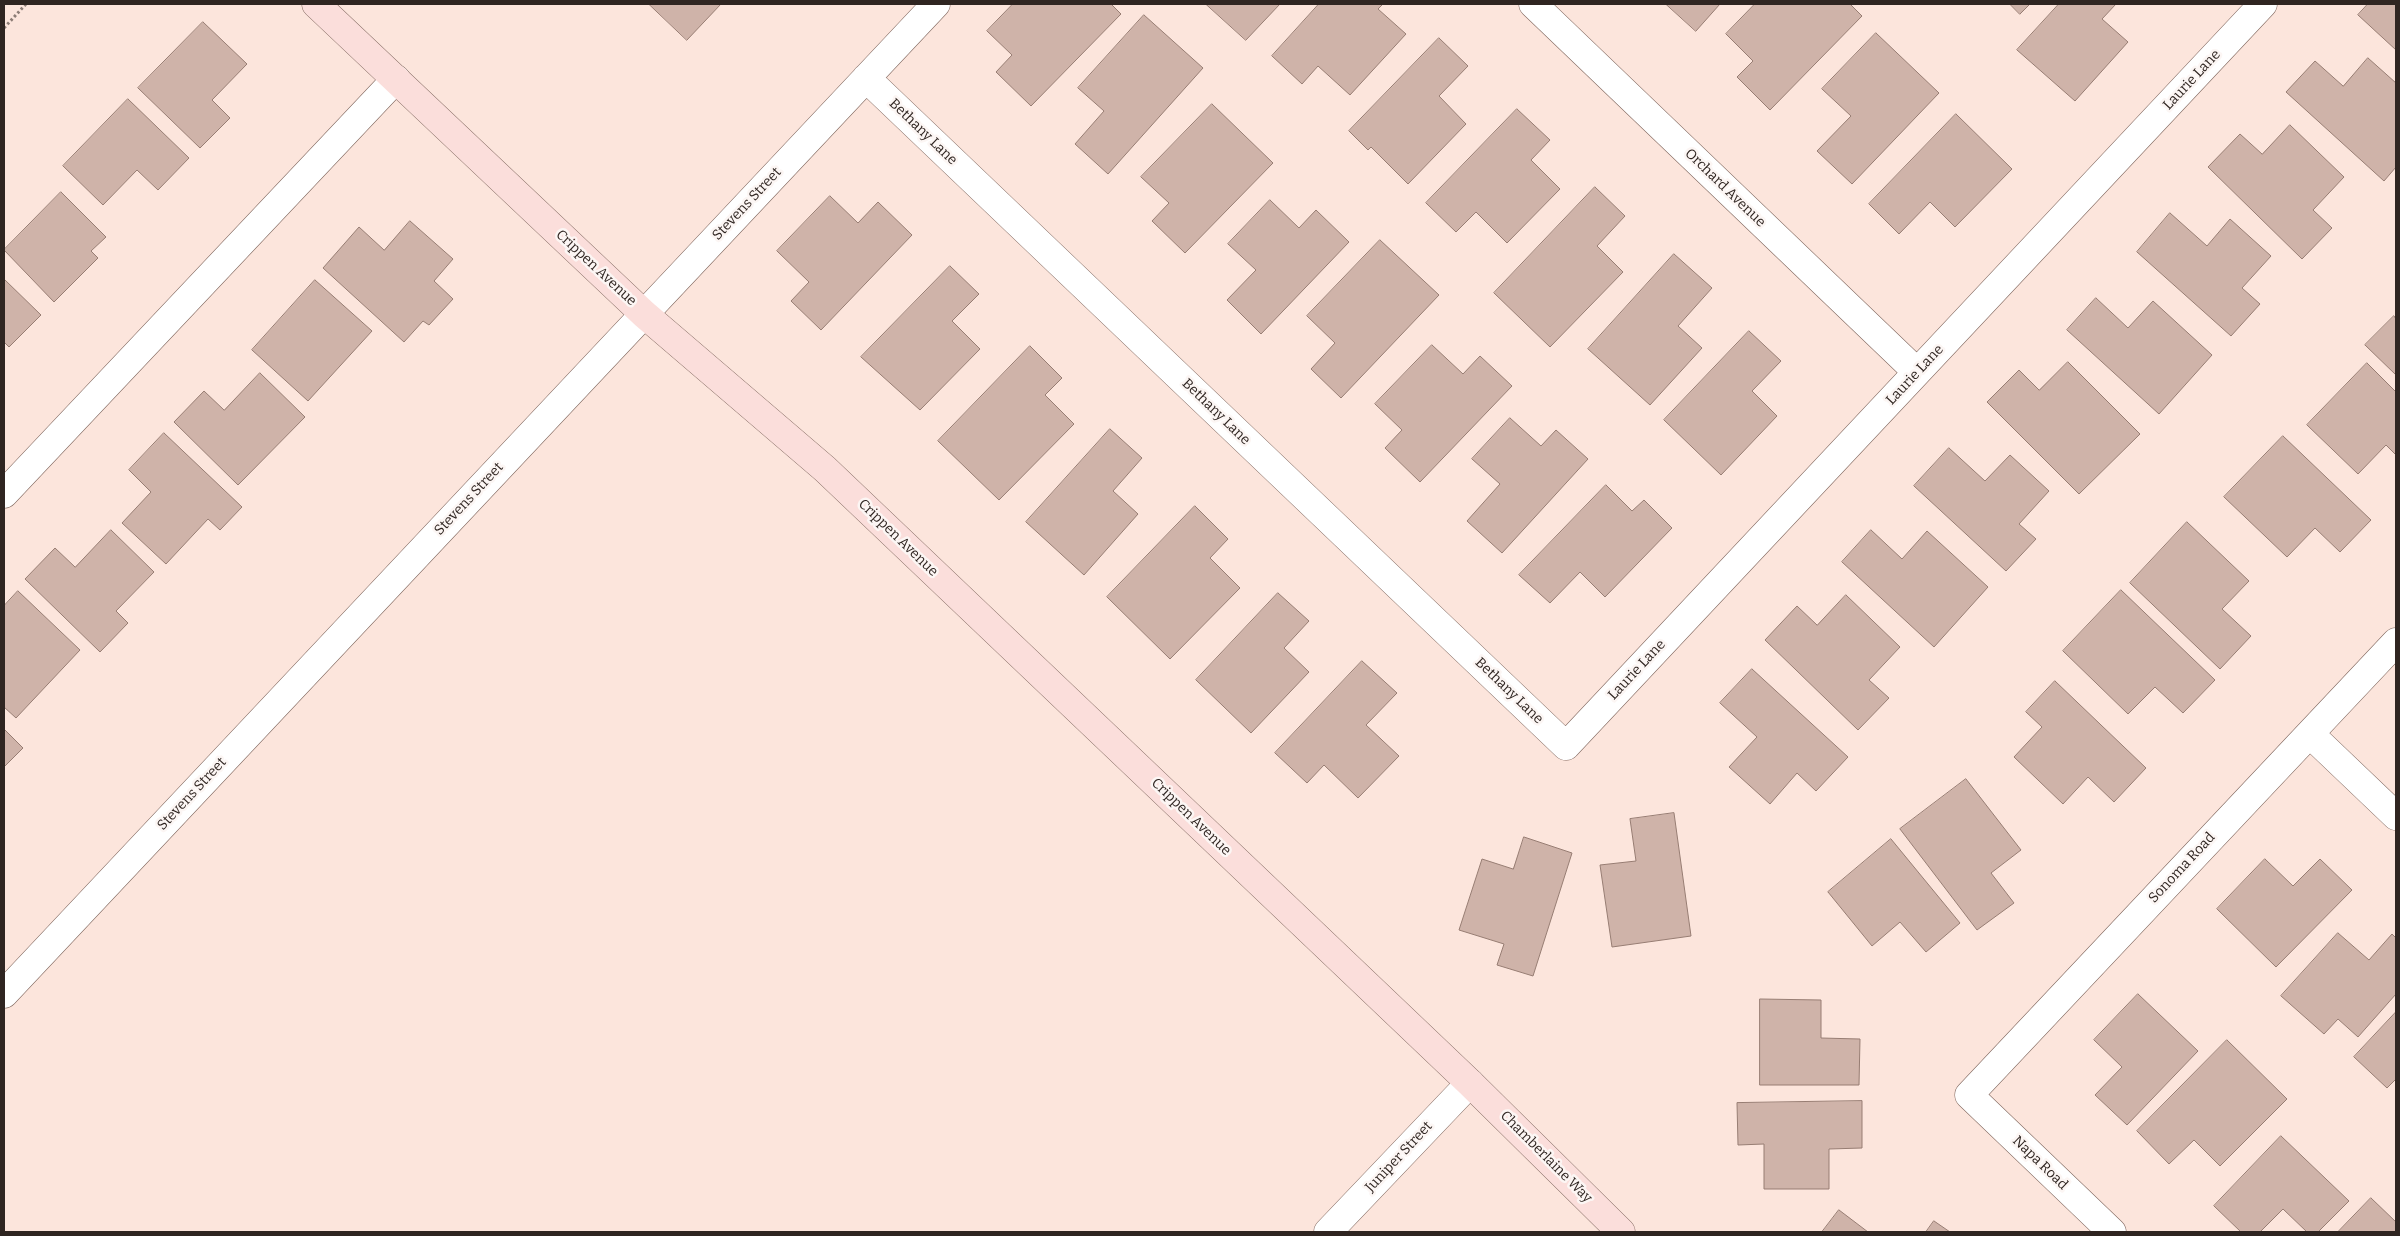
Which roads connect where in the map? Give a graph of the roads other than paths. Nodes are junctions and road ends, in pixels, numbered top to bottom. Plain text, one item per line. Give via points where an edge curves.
1 (316, 4) edge
2 (936, 4) edge
3 (1533, 4) edge
4 (2263, 4) edge
5 (866, 78) junction
6 (396, 79) junction
7 (644, 314) junction
8 (1917, 372) junction
9 (4, 494) edge
10 (2396, 642) edge
11 (2310, 734) junction
12 (1566, 746) joint
13 (2396, 816) edge
14 (4, 994) edge
15 (1470, 1082) junction
16 (1968, 1094) joint
17 (1328, 1232) edge
18 (1622, 1232) edge
19 (2112, 1232) edge

1 - 6 main road, Crippen Avenue
2 - 5 street, Stevens Street
3 - 8 street, Orchard Avenue
4 - 8 street, Laurie Lane
5 - 7 street, Stevens Street
5 - 12 street, Bethany Lane
6 - 7 main road, Crippen Avenue
6 - 9 street
7 - 14 street, Stevens Street
7 - 15 main road, Crippen Avenue via 825,468
8 - 12 street, Laurie Lane
10 - 11 street, Sonoma Road
11 - 13 street
11 - 16 street, Sonoma Road
15 - 17 street, Juniper Street
15 - 18 main road, Chamberlaine Way
16 - 19 street, Napa Road

